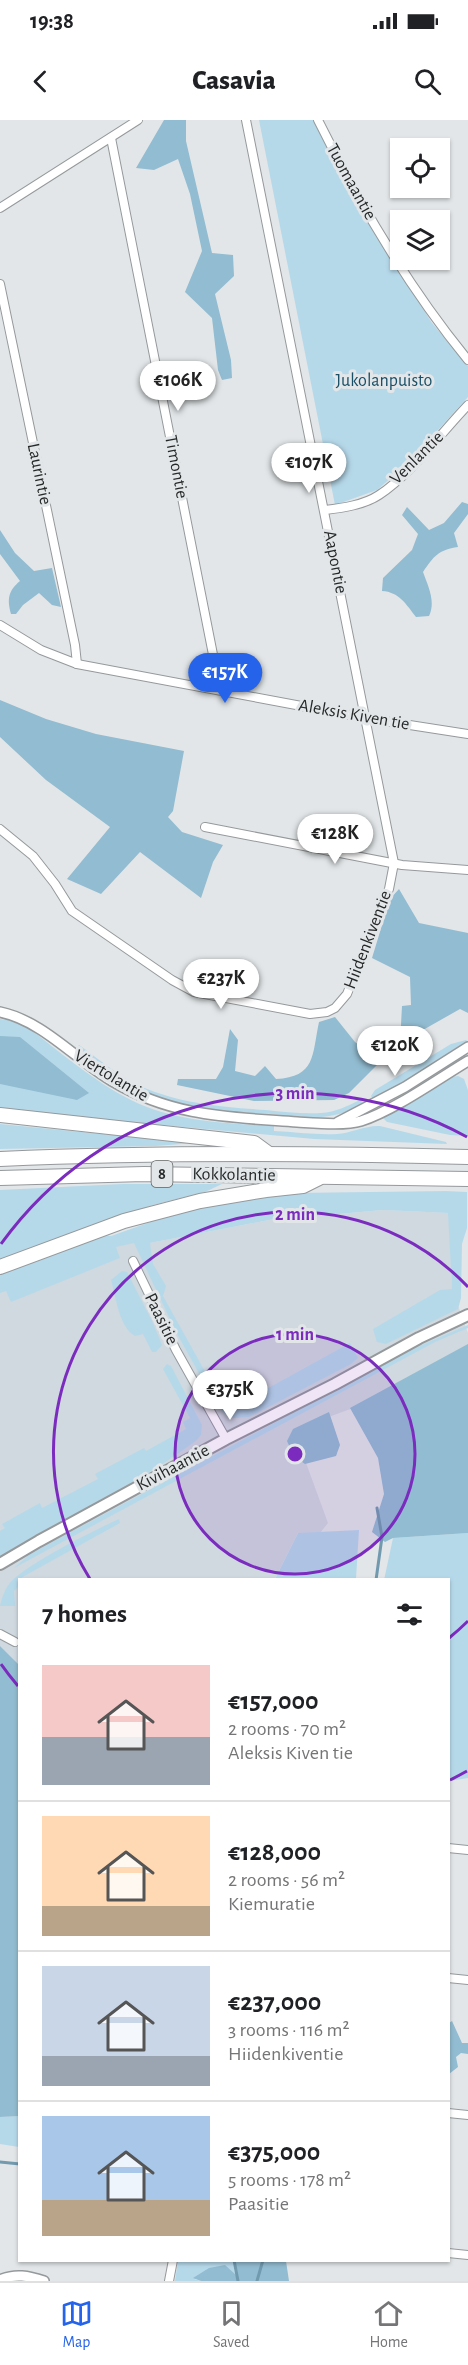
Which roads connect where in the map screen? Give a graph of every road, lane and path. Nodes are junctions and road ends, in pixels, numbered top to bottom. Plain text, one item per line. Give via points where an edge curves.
1 (138, 120) edge
2 (246, 120) edge
3 (318, 120) edge
4 (111, 138) junction
5 (0, 208) edge
6 (0, 284) edge
7 (468, 360) edge
8 (468, 405) edge
9 (325, 510) junction
10 (0, 625) edge
11 (77, 664) junction
12 (220, 690) junction
13 (364, 718) junction
14 (468, 734) edge
15 (204, 827) dead end
16 (0, 829) edge
17 (394, 863) junction
18 (468, 870) edge
19 (0, 1012) edge
20 (465, 1048) edge
21 (468, 1060) edge
22 (0, 1115) edge
23 (338, 1122) junction
24 (269, 1154) junction
25 (465, 1157) edge
26 (0, 1159) edge
27 (323, 1176) junction
28 (0, 1178) edge
29 (464, 1179) edge
30 (133, 1262) dead end
31 (0, 1268) edge
32 (468, 1314) edge
33 (226, 1439) junction
34 (5, 1562) edge
35 (0, 1574) edge
36 (0, 1633) edge
37 (15, 1642) dead end
38 (450, 1848) edge
39 (468, 1850) edge
40 (450, 1978) edge
41 (468, 1980) edge
42 (450, 2114) edge
43 (468, 2115) edge
44 (450, 2253) edge
45 (468, 2255) edge
46 (172, 2262) edge
47 (0, 2280) edge
48 (44, 2281) edge
49 (169, 2281) edge

1 - 4 street
2 - 9 street, Aapontie
3 - 7 street, Tuomaantie via 369,216 437,321
4 - 5 street
4 - 12 street, Timontie
6 - 11 street, Laurintie
8 - 9 street, Venlantie via 409,469 379,495
9 - 13 street, Aapontie
10 - 11 street, Aleksis Kiven tie via 41,650
11 - 12 street, Aleksis Kiven tie
12 - 13 street, Aleksis Kiven tie
13 - 14 street, Aleksis Kiven tie
13 - 17 street, Aapontie
15 - 17 street
16 - 17 street, Hiidenkiventie via 33,856 72,911 172,981 194,992 310,1014 335,1008 347,994 389,889
17 - 18 street
19 - 23 street, Viertolantie via 28,1021 105,1077 160,1105 219,1117
20 - 21 street
20 - 23 street, Viertolantie via 405,1087
21 - 23 street, Viertolantie via 377,1114 360,1122
22 - 24 highway via 254,1143
24 - 25 highway, Kokkolantie / 8
24 - 26 highway, Kokkolantie / 8
27 - 28 highway, Kokkolantie / 8 via 144,1174
27 - 29 highway, Kokkolantie / 8
27 - 31 highway via 303,1186 200,1201 124,1221
30 - 33 street, Paasitie
32 - 33 main road, Kivihaantie
33 - 34 main road, Kivihaantie
34 - 35 main road, Kivihaantie
36 - 37 street
38 - 39 street
40 - 41 street
42 - 43 street
44 - 45 street
46 - 49 street
47 - 48 street via 11,2275

